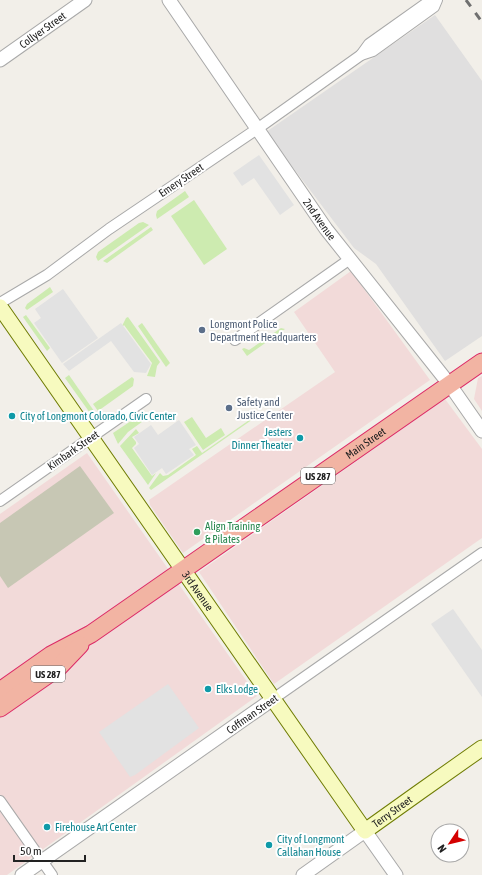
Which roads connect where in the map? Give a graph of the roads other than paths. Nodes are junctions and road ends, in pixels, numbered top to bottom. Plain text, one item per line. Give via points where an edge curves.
1 (85, 0) edge
2 (169, 0) edge
3 (431, 0) edge
4 (437, 0) edge
5 (361, 56) junction
6 (0, 60) edge
7 (257, 129) junction
8 (350, 259) junction
9 (0, 303) edge
10 (0, 308) edge
11 (235, 340) dead end
12 (482, 362) edge
13 (450, 384) junction
14 (146, 399) dead end
15 (482, 431) edge
16 (91, 438) junction
17 (0, 501) edge
18 (482, 553) edge
19 (183, 570) junction
20 (91, 634) junction
21 (0, 691) edge
22 (273, 700) junction
23 (0, 708) edge
24 (482, 748) edge
25 (0, 800) edge
26 (365, 831) junction
27 (42, 861) junction
28 (22, 875) edge
29 (52, 875) edge
30 (303, 875) edge
31 (396, 875) edge

1 - 6 street, Collyer Street
2 - 7 street, 2nd Avenue
3 - 5 street, Emery Street via 369,44
4 - 5 street, Emery Street via 434,7 373,51
5 - 7 street, Emery Street
7 - 8 street, 2nd Avenue via 326,229
7 - 9 street, Emery Street via 109,229 48,274
8 - 11 street
8 - 13 street, 2nd Avenue
10 - 16 main road, 3rd Avenue
12 - 13 highway, Main Street / US 287
13 - 15 street, 2nd Avenue
13 - 19 highway, Main Street / US 287
14 - 16 street, Kimbark Street
16 - 17 street, Kimbark Street
16 - 19 main road, 3rd Avenue
18 - 22 street, Coffman Street
19 - 20 highway, Main Street / US 287
19 - 22 main road, 3rd Avenue
20 - 21 highway, Main Street / US 287 via 50,655
20 - 23 highway, Main Street / US 287 via 59,667
22 - 26 main road, 3rd Avenue
22 - 27 street, Coffman Street
24 - 26 main road, Terry Street
25 - 27 street
26 - 30 street, Terry Street
26 - 31 street, 3rd Avenue
27 - 28 street, Coffman Street
27 - 29 street

